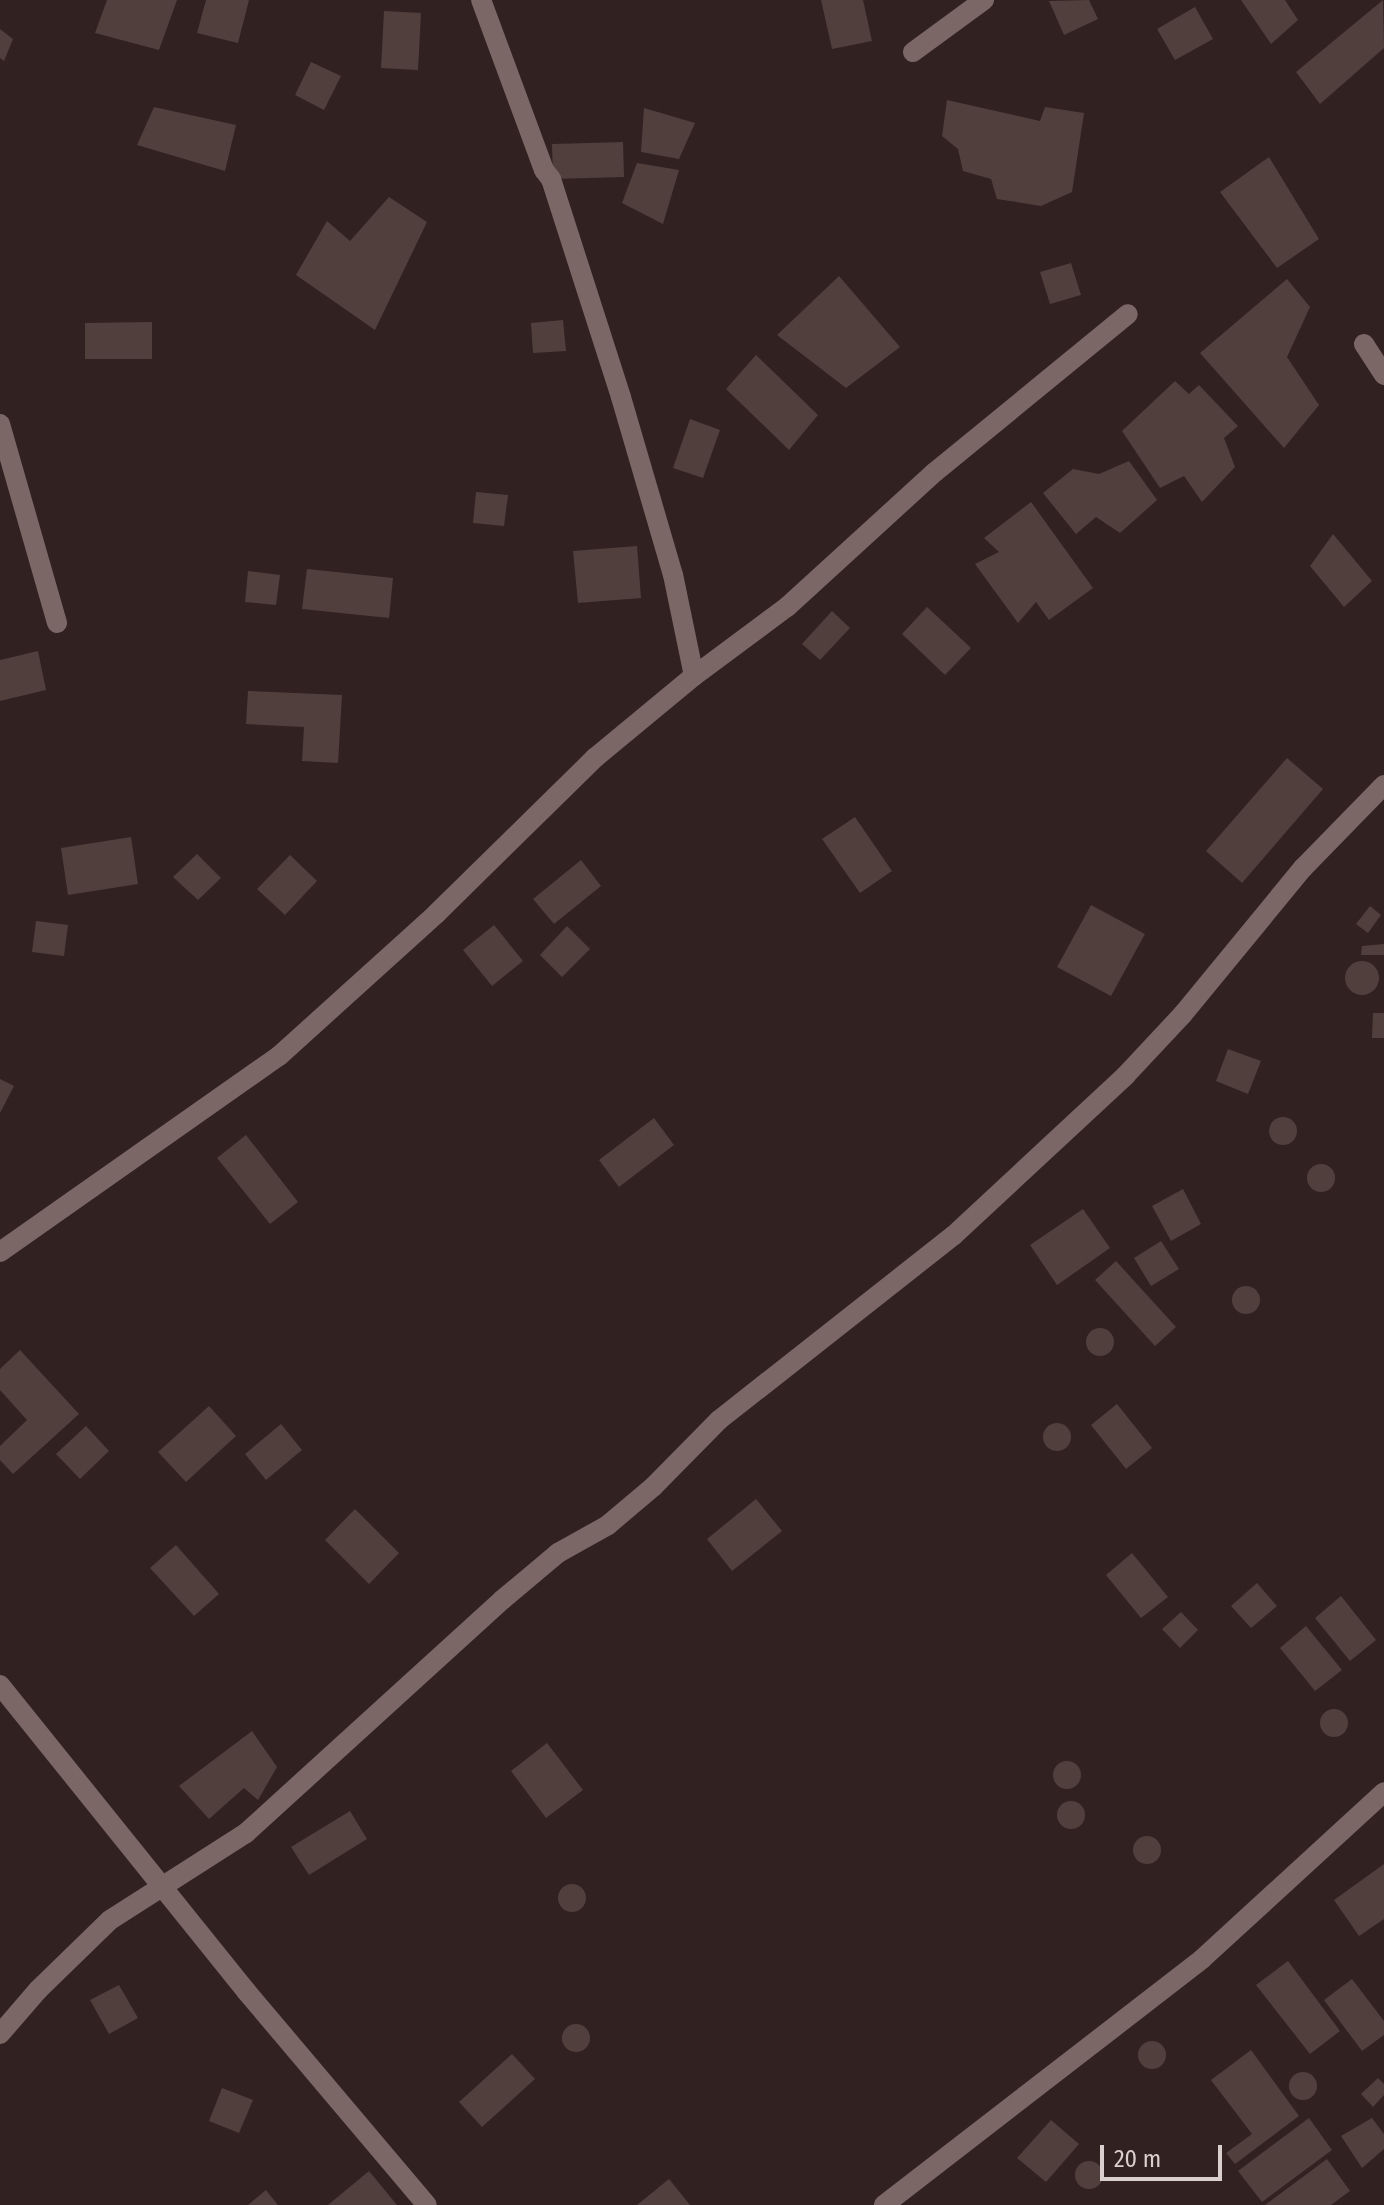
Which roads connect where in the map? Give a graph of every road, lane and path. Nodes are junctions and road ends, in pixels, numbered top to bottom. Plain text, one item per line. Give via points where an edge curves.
1 (481, 0) edge
2 (984, 0) edge
3 (913, 52) dead end
4 (1128, 314) dead end
5 (1364, 344) dead end
6 (1384, 375) edge
7 (0, 424) edge
8 (57, 623) dead end
9 (694, 676) junction
10 (1384, 785) edge
11 (0, 1252) edge
12 (0, 1685) edge
13 (1384, 1792) edge
14 (163, 1885) junction
15 (0, 2034) edge
16 (427, 2205) edge
17 (884, 2205) edge

1 - 9 street via 551,179 621,397 673,575
2 - 3 street
4 - 9 street via 935,472 787,607
5 - 6 street
7 - 8 street
9 - 11 street via 596,757 436,914 279,1056
10 - 14 street via 1303,868 1126,1075 953,1236 719,1420 608,1525 558,1553 502,1600 246,1833
12 - 14 street
13 - 17 street via 1202,1959
14 - 15 street via 110,1920
14 - 16 street

